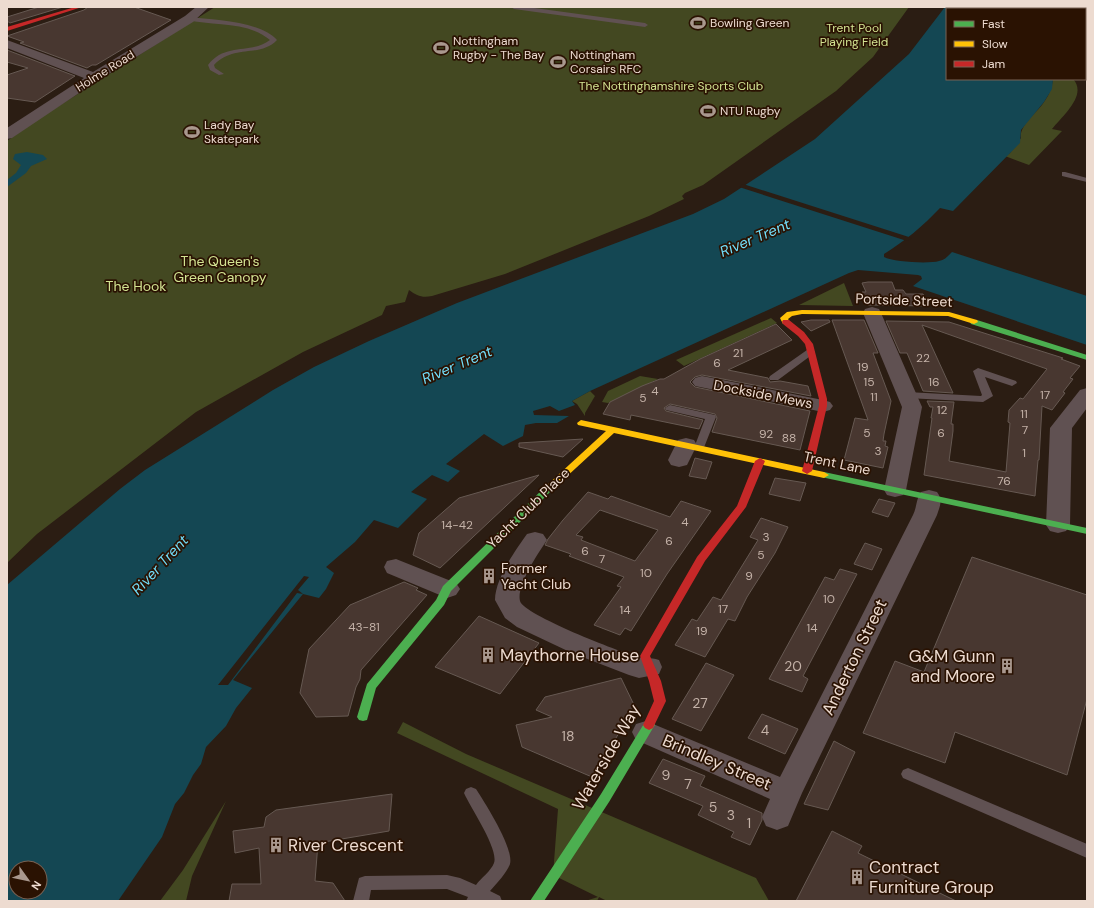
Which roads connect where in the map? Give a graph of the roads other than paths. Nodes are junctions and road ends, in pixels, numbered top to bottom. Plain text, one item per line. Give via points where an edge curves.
1 (80, 7) edge
2 (203, 7) edge
3 (514, 7) edge
4 (189, 19) junction
5 (645, 25) dead end
6 (7, 29) edge
7 (7, 44) edge
8 (221, 74) dead end
9 (94, 77) junction
10 (7, 135) edge
11 (1065, 174) dead end
12 (1087, 180) edge
13 (872, 313) junction
14 (810, 352) junction
15 (1087, 358) edge
16 (774, 378) dead end
17 (702, 382) dead end
18 (1012, 383) dead end
19 (1087, 394) edge
20 (907, 395) junction
21 (823, 406) junction
22 (670, 408) dead end
23 (581, 423) dead end
24 (612, 430) junction
25 (688, 451) junction
26 (760, 461) junction
27 (808, 471) junction
28 (895, 490) junction
29 (930, 497) junction
30 (1058, 525) junction
31 (1087, 531) edge
32 (535, 540) dead end
33 (396, 567) dead end
34 (447, 589) junction
35 (649, 667) junction
36 (363, 717) dead end
37 (646, 732) junction
38 (908, 774) dead end
39 (471, 793) dead end
40 (782, 805) joint
41 (1087, 851) edge
42 (476, 897) edge
43 (362, 901) edge
44 (494, 901) edge
45 (537, 901) edge

1 - 6 street
2 - 4 street, Holme Road
3 - 5 lane
4 - 8 lane via 240,26 262,32 274,40 259,48 227,53 215,60 211,65 212,69
4 - 9 street, Holme Road
7 - 9 street
9 - 10 street, Holme Road
11 - 12 lane
13 - 14 street, Portside Street via 802,312 786,316 785,321 806,339
13 - 15 street, Portside Street via 955,315
13 - 20 street
14 - 16 lane
14 - 21 street, Portside Street
17 - 21 street, Dockside Mews
18 - 20 lane via 978,371 988,396 983,399
19 - 30 street via 1061,428
20 - 28 street via 912,407
21 - 27 street, Portside Street
22 - 25 lane via 711,417
23 - 24 street, Trent Lane
24 - 25 street, Trent Lane
24 - 34 street, Yacht Club Place via 546,490
25 - 26 street, Trent Lane
26 - 27 street, Trent Lane
26 - 35 street, Waterside Way via 740,507 702,559 644,656
27 - 28 street, Trent Lane
28 - 29 street, Trent Lane
29 - 30 street, Trent Lane
29 - 40 street, Anderton Street via 925,515
30 - 31 street, Trent Lane
32 - 35 street via 523,558 509,590 508,603 515,613 579,646 639,668
33 - 34 street
34 - 36 street, Yacht Club Place via 440,602 371,687
35 - 37 street, Waterside Way via 660,701
37 - 40 street, Brindley Street
37 - 45 street, Waterside Way
38 - 41 lane
39 - 42 lane via 495,836 502,855 502,864
42 - 43 lane via 460,885 447,882 365,883
42 - 44 lane

